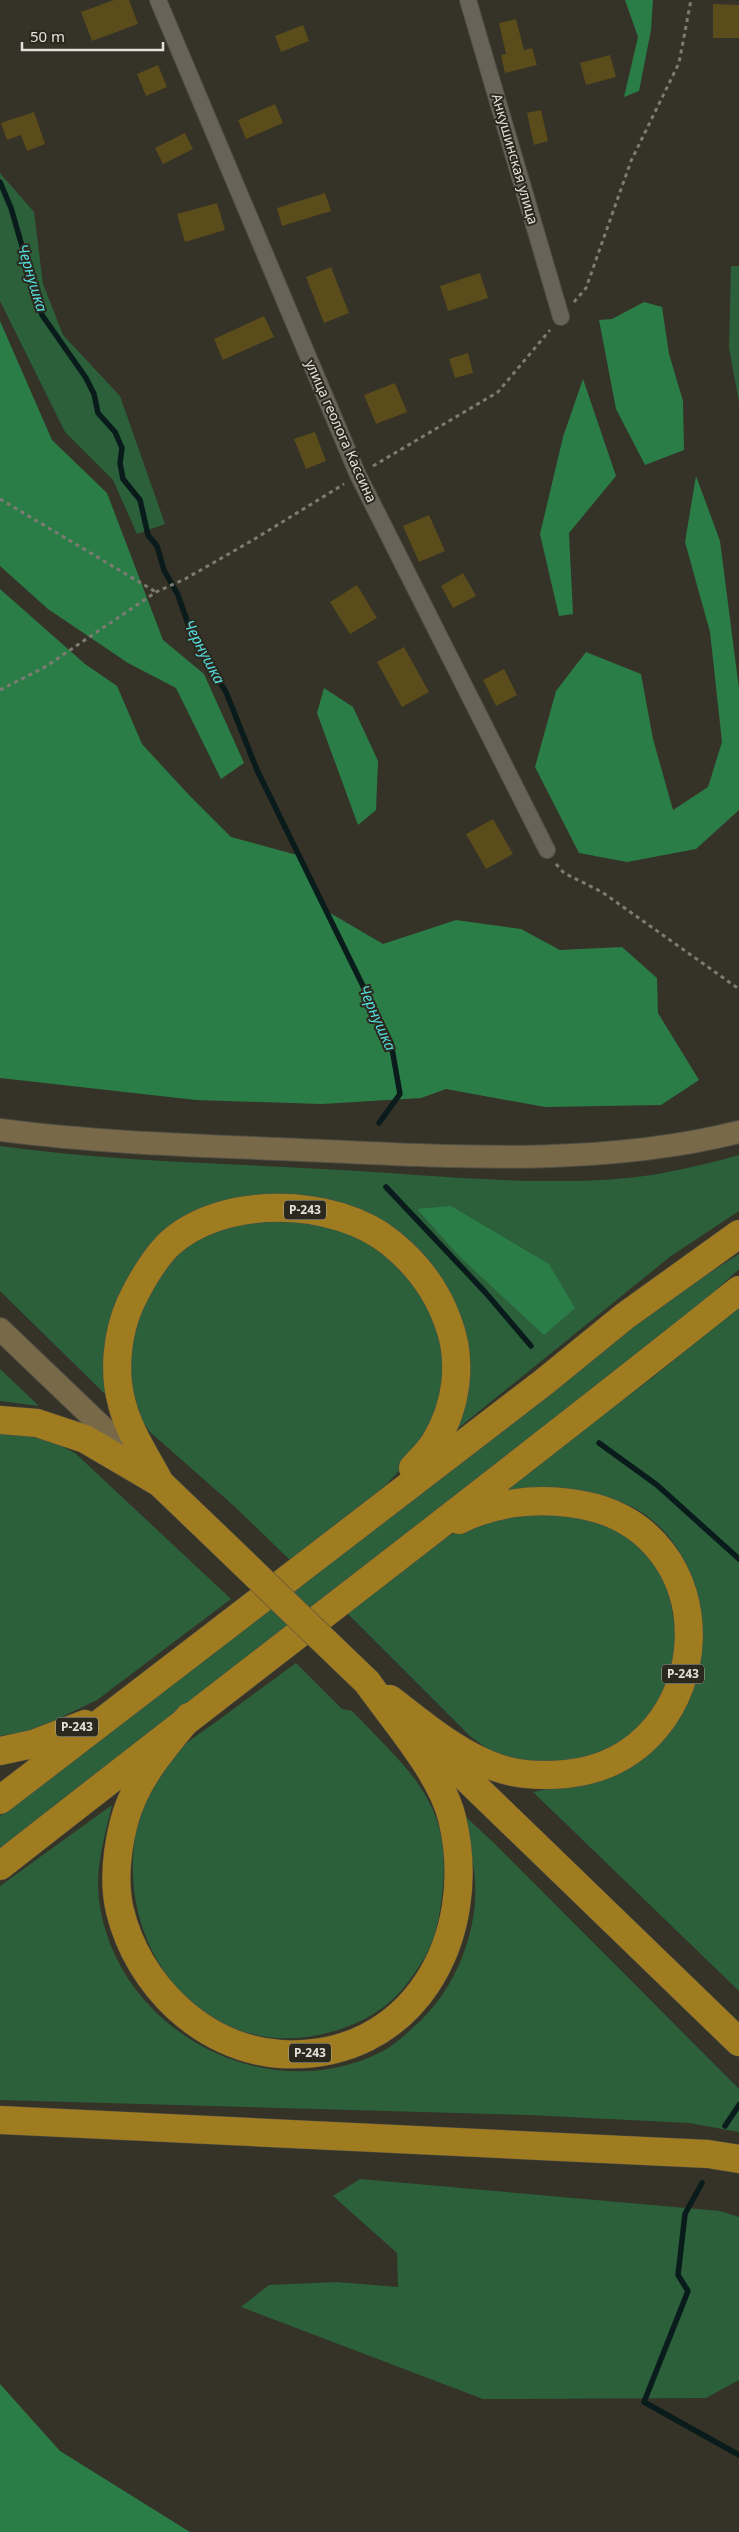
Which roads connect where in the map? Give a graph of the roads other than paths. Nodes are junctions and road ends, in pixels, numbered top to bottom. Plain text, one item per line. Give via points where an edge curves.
1 (158, 0) edge
2 (468, 0) edge
3 (561, 317) dead end
4 (547, 850) road end
5 (0, 1130) edge
6 (739, 1132) edge
7 (739, 1234) edge
8 (739, 1290) edge
9 (0, 1329) edge
10 (0, 1420) edge
11 (160, 1483) junction
12 (378, 1509) junction
13 (423, 1539) junction
14 (366, 1682) junction
15 (147, 1688) junction
16 (189, 1718) junction
17 (0, 1751) edge
18 (0, 1800) edge
19 (0, 1866) edge
20 (739, 2042) edge
21 (0, 2120) edge
22 (739, 2158) edge

1 - 4 street, улица геолога Кассина via 358,475
2 - 3 street, Анкушинская улица
5 - 6 main road via 46,1136 228,1147 496,1157 627,1151 679,1145
7 - 12 highway, Р-243 via 625,1316
8 - 13 highway, Р-243
9 - 11 main road, Р-243
10 - 11 highway, Р-243 via 37,1423 85,1439
11 - 12 highway, Р-243 via 131,1429 118,1379 118,1354 125,1316 141,1278 167,1246 191,1228 224,1215 284,1207 321,1212 360,1224 390,1242 419,1269 442,1304 455,1338 458,1373 447,1418 434,1443
11 - 14 highway, Р-243, bridge
12 - 15 highway, Р-243
13 - 14 highway, Р-243 via 471,1514 510,1504 571,1503 605,1509 624,1518 641,1529 667,1557 684,1596 689,1647 679,1688 660,1723 639,1746 600,1766 579,1772 548,1774 499,1768 475,1758 447,1743
13 - 16 highway, Р-243
14 - 16 highway, Р-243 via 420,1755 440,1790 452,1817 458,1878 454,1920 437,1969 417,1997 393,2021 342,2047 278,2054 221,2039 180,2010 139,1964 119,1909 116,1882 118,1852 125,1820 148,1767
14 - 20 highway, Р-243
15 - 17 highway, Р-243 via 84,1724 33,1744
15 - 18 highway, Р-243
16 - 19 highway, Р-243
21 - 22 highway

